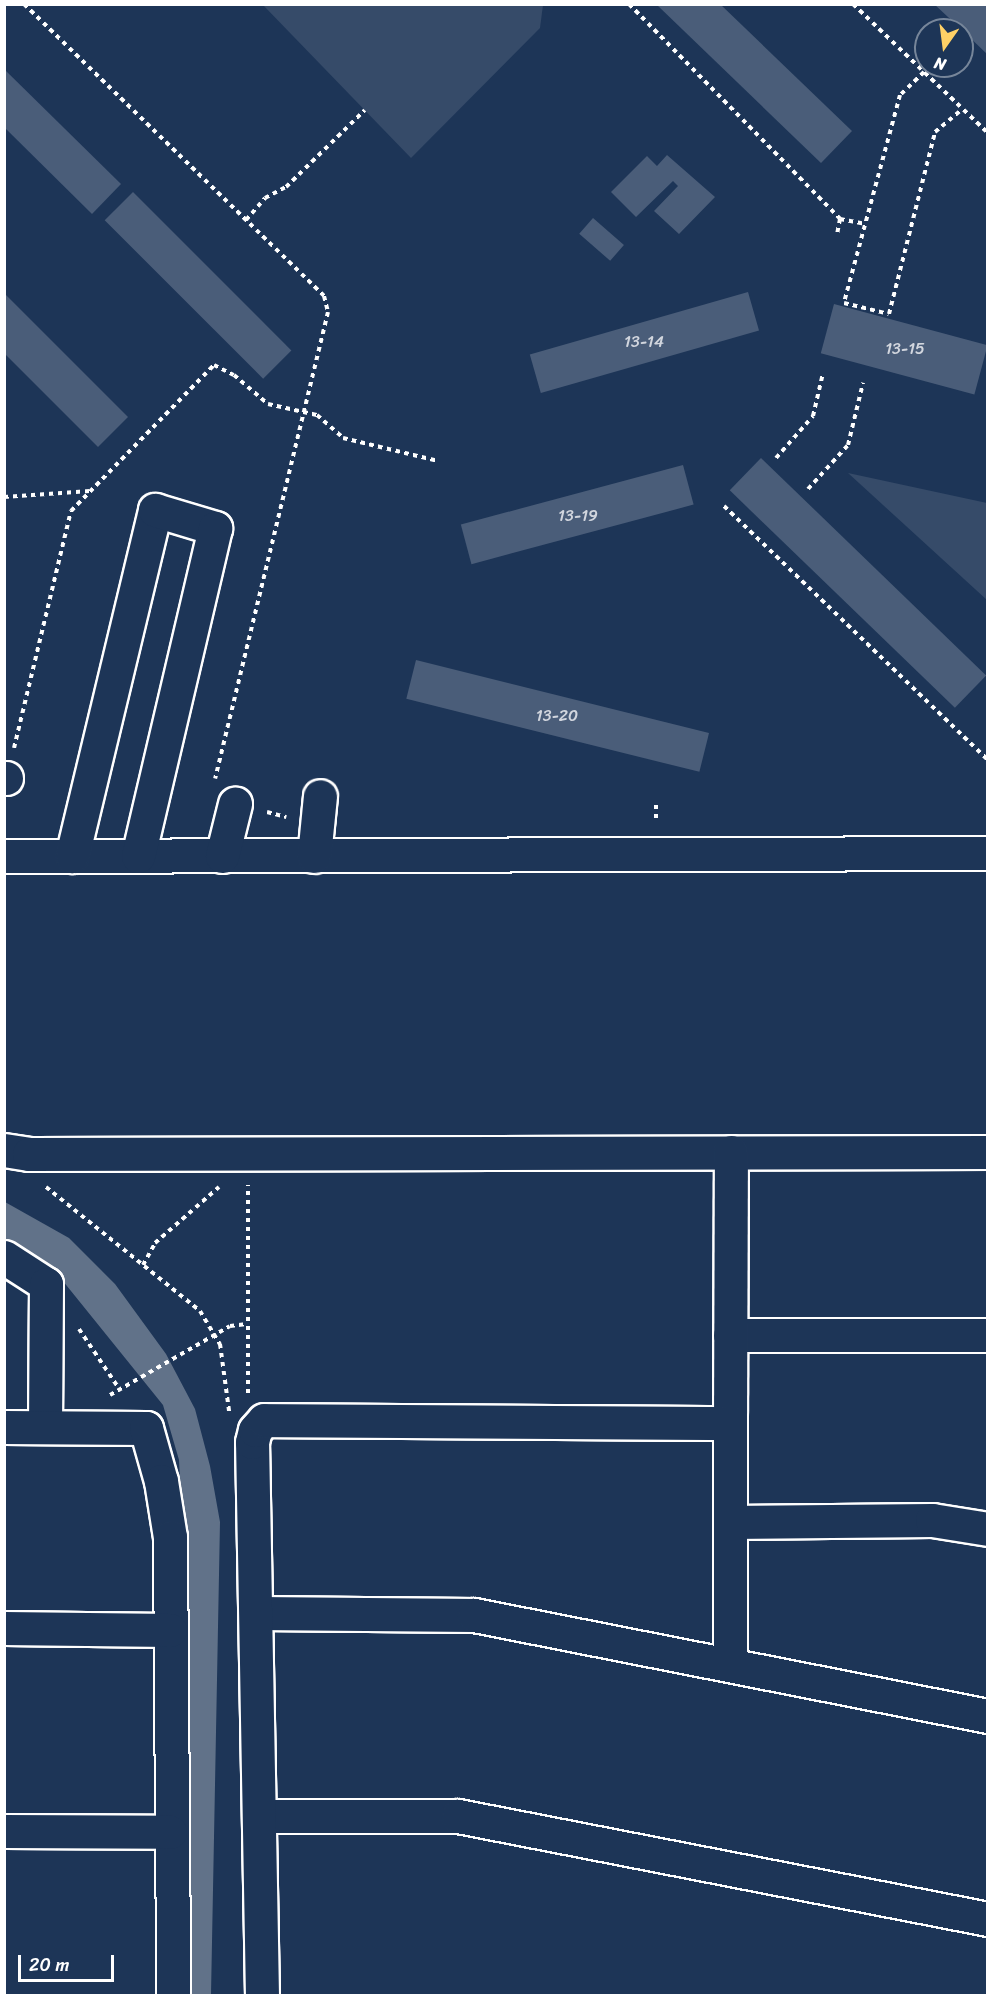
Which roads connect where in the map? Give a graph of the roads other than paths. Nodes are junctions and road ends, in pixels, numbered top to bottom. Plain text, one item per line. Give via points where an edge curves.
1 (225, 794) road end
2 (320, 796) dead end
3 (987, 853) edge
4 (4, 856) edge
5 (72, 856) junction
6 (138, 856) junction
7 (222, 856) junction
8 (314, 856) junction
9 (17, 1152) edge
10 (731, 1152) junction
11 (987, 1152) edge
12 (4, 1257) edge
13 (730, 1335) junction
14 (987, 1335) edge
15 (730, 1423) junction
16 (45, 1426) junction
17 (4, 1427) edge
18 (730, 1521) junction
19 (987, 1529) edge
20 (257, 1613) junction
21 (4, 1628) edge
22 (170, 1630) junction
23 (730, 1664) junction
24 (987, 1716) edge
25 (258, 1816) junction
26 (4, 1831) edge
27 (170, 1832) junction
28 (987, 1919) edge
29 (173, 1995) edge
30 (262, 1995) edge

1 - 7 street
2 - 8 street
3 - 8 street
4 - 5 street
5 - 6 street
5 - 6 street via 155,510 215,528
6 - 7 street
7 - 8 street
9 - 10 street
10 - 11 street
10 - 13 street
12 - 16 street via 46,1284
13 - 14 street
13 - 15 street
15 - 18 street
15 - 20 street via 264,1420 255,1430
16 - 17 street
16 - 22 street via 146,1428 161,1481 170,1537
18 - 19 street via 932,1520
18 - 23 street
20 - 23 street via 474,1615
20 - 25 street
21 - 22 street
22 - 27 street
23 - 24 street
25 - 28 street via 458,1816
25 - 30 street
26 - 27 street
27 - 29 street

